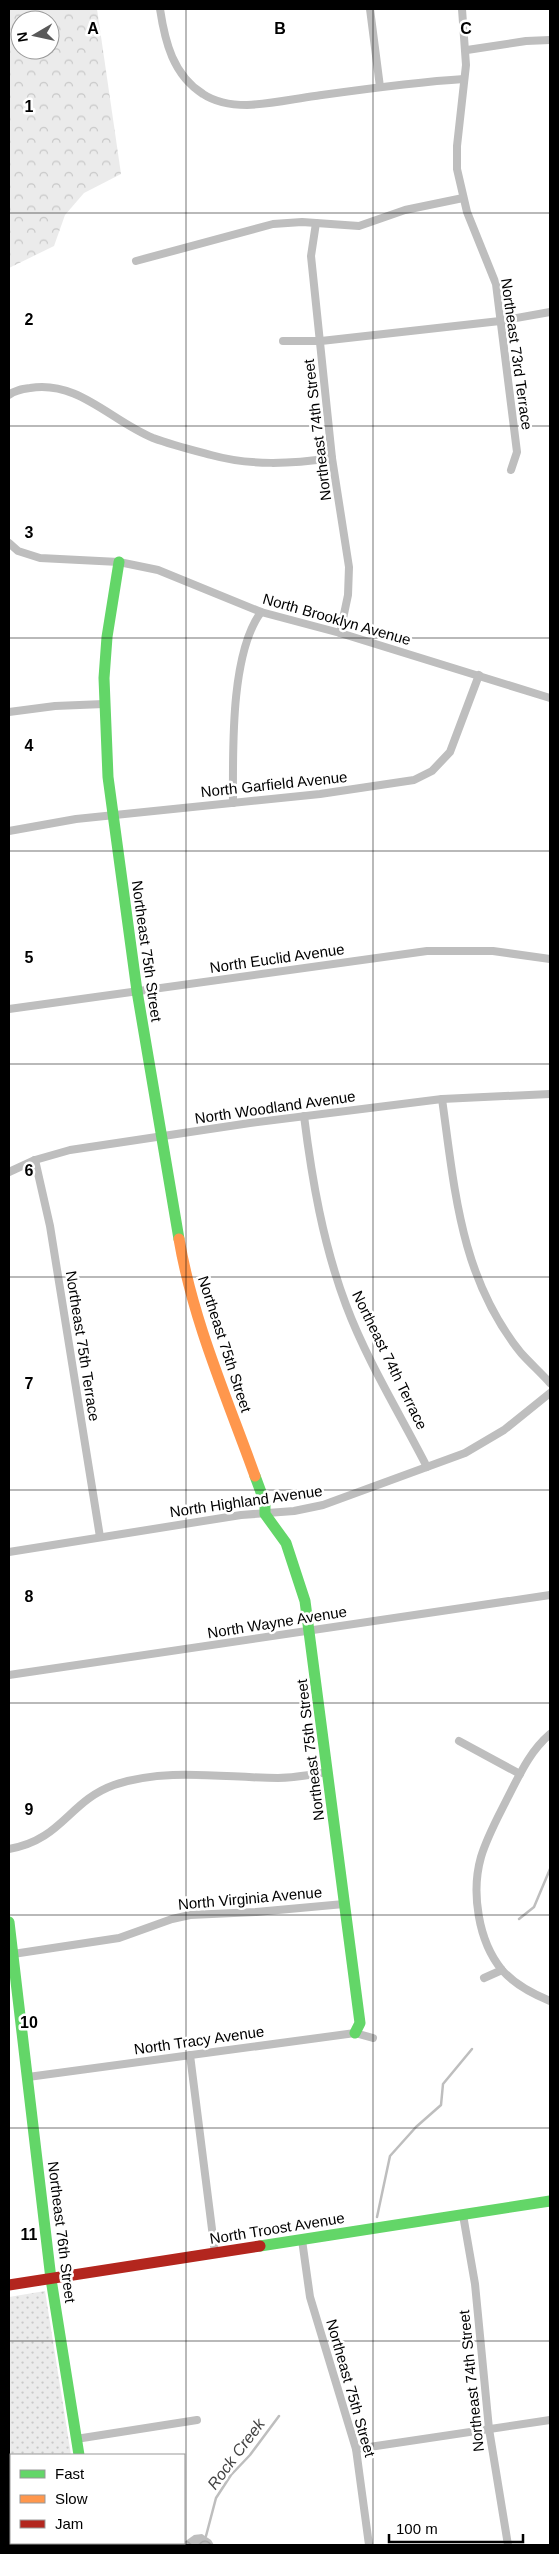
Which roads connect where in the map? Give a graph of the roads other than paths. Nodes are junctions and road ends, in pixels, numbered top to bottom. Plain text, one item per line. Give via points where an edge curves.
1 (160, 9) edge
2 (370, 9) edge
3 (462, 9) edge
4 (550, 40) edge
5 (466, 50) junction
6 (464, 79) junction
7 (380, 87) junction
8 (463, 198) junction
9 (316, 224) junction
10 (136, 261) dead end
11 (550, 312) edge
12 (500, 321) junction
13 (283, 341) dead end
14 (320, 341) junction
15 (9, 382) edge
16 (11, 393) edge
17 (332, 458) junction
18 (511, 470) dead end
19 (9, 543) edge
20 (119, 562) junction
21 (261, 612) junction
22 (340, 633) junction
23 (479, 675) junction
24 (550, 698) edge
25 (104, 704) junction
26 (9, 712) edge
27 (233, 803) junction
28 (113, 815) junction
29 (9, 831) edge
30 (550, 959) edge
31 (137, 990) junction
32 (9, 1009) edge
33 (550, 1094) edge
34 (442, 1099) junction
35 (304, 1116) junction
36 (161, 1136) junction
37 (35, 1160) junction
38 (9, 1172) edge
39 (550, 1383) edge
40 (550, 1393) edge
41 (427, 1467) junction
42 (265, 1514) junction
43 (100, 1537) junction
44 (9, 1552) edge
45 (550, 1595) edge
46 (311, 1630) junction
47 (9, 1675) edge
48 (550, 1734) edge
49 (459, 1741) dead end
50 (327, 1772) junction
51 (520, 1774) junction
52 (9, 1850) edge
53 (344, 1904) junction
54 (9, 1922) edge
55 (14, 1954) junction
56 (502, 1970) junction
57 (484, 1978) dead end
58 (550, 2001) edge
59 (356, 2033) junction
60 (373, 2038) dead end
61 (190, 2055) junction
62 (28, 2077) junction
63 (550, 2201) edge
64 (463, 2215) junction
65 (302, 2240) junction
66 (214, 2253) junction
67 (51, 2279) junction
68 (9, 2286) edge
69 (197, 2420) dead end
70 (550, 2420) edge
71 (489, 2430) junction
72 (76, 2438) junction
73 (356, 2449) junction
74 (79, 2454) edge
75 (369, 2545) edge
76 (508, 2545) edge

1 - 7 street via 166,44 176,66 204,95 224,103 246,105
2 - 7 street
3 - 5 street, Northeast 73rd Terrace
4 - 5 street
5 - 6 street, Northeast 73rd Terrace
6 - 7 street
6 - 8 street, Northeast 73rd Terrace via 456,158
8 - 9 street via 405,210 359,226
8 - 12 street, Northeast 73rd Terrace via 495,279
9 - 10 street via 274,224
9 - 14 street, Northeast 74th Street via 311,256
11 - 12 street
12 - 14 street
12 - 18 street, Northeast 73rd Terrace via 517,452
13 - 14 street
14 - 17 street, Northeast 74th Street
15 - 16 street
16 - 17 street via 40,386 76,393 114,418 154,438 214,456 268,464
17 - 22 street, Northeast 74th Street via 349,567 348,596
19 - 20 street, North Brooklyn Avenue via 18,551 40,558
20 - 21 street, North Brooklyn Avenue via 158,570
20 - 25 street, Northeast 75th Street via 108,637
21 - 22 street, North Brooklyn Avenue
21 - 27 street via 247,645 238,684
22 - 23 street, North Brooklyn Avenue
23 - 24 street, North Brooklyn Avenue
23 - 27 street, North Garfield Avenue via 450,752 420,778
25 - 26 street
25 - 28 street, Northeast 75th Street
27 - 28 street, North Garfield Avenue
28 - 29 street, North Garfield Avenue
28 - 31 street, Northeast 75th Street
30 - 31 street, North Euclid Avenue via 493,951 427,951
31 - 32 street, North Euclid Avenue
31 - 36 street, Northeast 75th Street
33 - 34 street, North Woodland Avenue
34 - 35 street, North Woodland Avenue
34 - 39 street via 457,1204 474,1271 510,1337
35 - 36 street, North Woodland Avenue
35 - 41 street, Northeast 74th Terrace via 318,1202 336,1278 358,1334
36 - 37 street, North Woodland Avenue via 70,1150
36 - 42 street, Northeast 75th Street via 190,1291 265,1503
37 - 38 street, North Woodland Avenue
37 - 43 street, Northeast 75th Terrace via 50,1226
40 - 41 street, North Highland Avenue via 523,1417 485,1442
41 - 42 street, North Highland Avenue via 323,1505
42 - 43 street, North Highland Avenue
42 - 46 street, Northeast 75th Street via 274,1521 285,1542 300,1581
43 - 44 street, North Highland Avenue
45 - 46 street, North Wayne Avenue
46 - 47 street, North Wayne Avenue
46 - 50 street, Northeast 75th Street
48 - 51 street via 526,1760
49 - 51 street
50 - 52 street via 278,1778 188,1775 115,1785 86,1800 48,1835 24,1847
50 - 53 street, Northeast 75th Street
51 - 56 street via 485,1845 477,1885 482,1929
53 - 55 street, North Virginia Avenue via 190,1915 119,1938
53 - 59 street, Northeast 75th Street via 360,2023
54 - 55 street, Northeast 76th Street
55 - 62 street, Northeast 76th Street
56 - 57 street
56 - 58 street via 527,1990
59 - 60 street, North Tracy Avenue
59 - 61 street, North Tracy Avenue
61 - 62 street, North Tracy Avenue
61 - 66 street
62 - 67 street, Northeast 76th Street
63 - 64 street, North Troost Avenue
64 - 65 street, North Troost Avenue
64 - 71 street, Northeast 74th Street via 475,2284
65 - 66 street, North Troost Avenue
65 - 73 street, Northeast 75th Street via 310,2297
66 - 67 street, North Troost Avenue
67 - 68 street, North Troost Avenue
67 - 72 street, Northeast 76th Street
69 - 72 street
70 - 71 street
71 - 73 street
71 - 76 street, Northeast 74th Street
72 - 74 street, Northeast 76th Street
73 - 75 street, Northeast 75th Street

